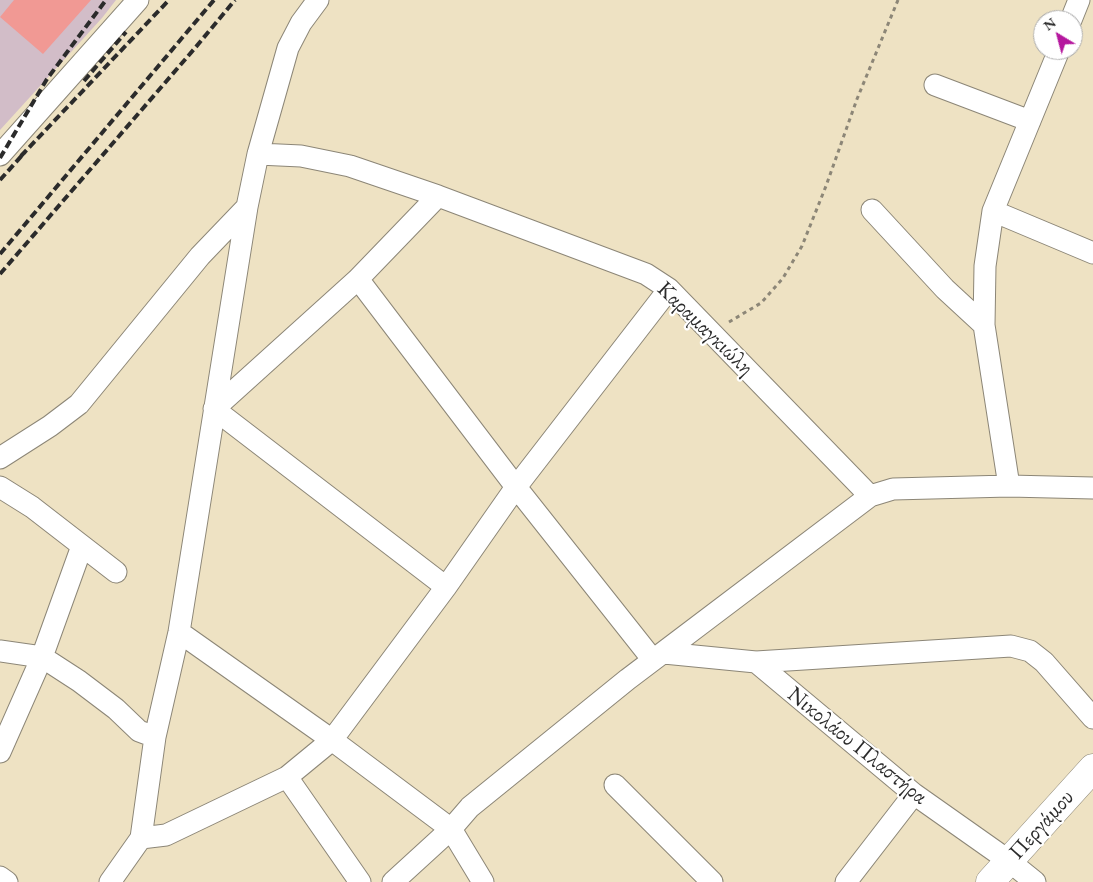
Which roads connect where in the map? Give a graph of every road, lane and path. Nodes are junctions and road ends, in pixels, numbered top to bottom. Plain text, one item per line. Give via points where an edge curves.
1 (138, 0) edge
2 (318, 0) edge
3 (898, 0) edge
4 (1055, 60) edge
5 (935, 85) dead end
6 (1030, 122) junction
7 (258, 154) junction
8 (0, 155) edge
9 (438, 196) junction
10 (247, 208) junction
11 (872, 210) dead end
12 (994, 211) junction
13 (1093, 253) edge
14 (358, 279) junction
15 (669, 288) junction
16 (984, 325) junction
17 (713, 332) junction
18 (214, 409) junction
19 (0, 458) edge
20 (1009, 486) junction
21 (0, 487) edge
22 (516, 487) junction
23 (1093, 488) edge
24 (870, 496) junction
25 (82, 546) junction
26 (116, 572) dead end
27 (446, 586) junction
28 (179, 632) junction
29 (0, 651) edge
30 (42, 657) junction
31 (659, 657) junction
32 (756, 662) junction
33 (1093, 718) edge
34 (155, 738) junction
35 (332, 740) junction
36 (0, 752) edge
37 (1093, 768) edge
38 (287, 777) junction
39 (615, 785) dead end
40 (914, 794) junction
41 (452, 828) junction
42 (141, 838) junction
43 (1009, 861) junction
44 (0, 877) edge
45 (7, 882) edge
46 (110, 882) edge
47 (360, 882) edge
48 (393, 882) edge
49 (483, 882) edge
50 (712, 882) edge
51 (846, 882) edge
52 (990, 882) edge
53 (1035, 882) edge

1 - 8 street
2 - 7 street via 288,48
3 - 17 path via 802,246 761,303
4 - 6 street
5 - 6 street
6 - 12 street
7 - 9 street, Καραμαγκιώλη via 301,156 350,166
7 - 10 street
9 - 14 street
9 - 15 street, Καραμαγκιώλη via 646,274
10 - 18 street
10 - 19 street via 200,256 79,404
11 - 16 street via 944,290
12 - 13 street
12 - 16 street via 985,266
14 - 18 street
14 - 22 street
15 - 17 street, Καραμαγκιώλη
15 - 22 street
16 - 20 street
17 - 24 street, Καραμαγκιώλη
18 - 27 street
18 - 28 street
20 - 23 street
20 - 24 street via 892,489
21 - 25 street
22 - 27 street
22 - 31 street
24 - 31 street
25 - 26 street
25 - 30 street
27 - 35 street
28 - 34 street
28 - 35 street
29 - 30 street
30 - 34 street via 116,709 139,731
30 - 36 street
31 - 32 street
31 - 41 street via 470,807
32 - 33 street via 1011,646 1030,651 1044,662
32 - 40 street, Νικολάου Πλαστήρα
34 - 42 street
35 - 38 street
35 - 41 street
37 - 43 street, Περγάμου
38 - 42 street via 166,836
38 - 47 street
39 - 50 street
40 - 43 street, Νικολάου Πλαστήρα
40 - 51 street
41 - 48 street
41 - 49 street
42 - 46 street
43 - 52 street, Περγάμου
43 - 53 street, Νικολάου Πλαστήρα
44 - 45 street

